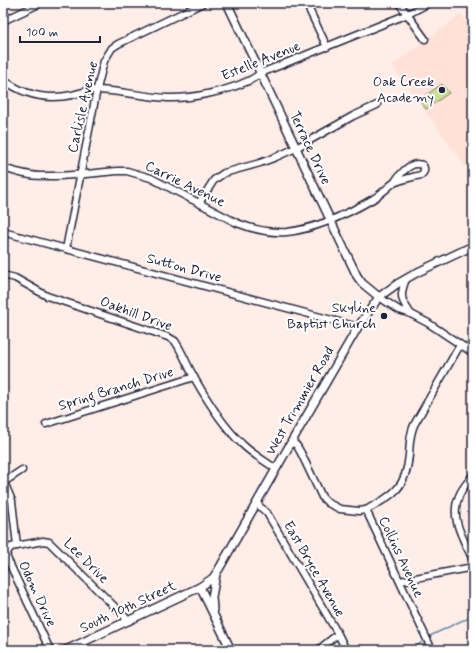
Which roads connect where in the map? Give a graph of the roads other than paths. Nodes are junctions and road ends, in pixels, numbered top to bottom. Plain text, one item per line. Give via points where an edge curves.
1 (41, 3) edge
2 (203, 3) edge
3 (227, 3) edge
4 (306, 3) edge
5 (399, 3) edge
6 (429, 3) edge
7 (408, 14) junction
8 (3, 21) edge
9 (425, 39) dead end
10 (327, 47) junction
11 (261, 73) junction
12 (3, 79) edge
13 (97, 89) junction
14 (377, 105) dead end
15 (296, 148) junction
16 (3, 168) edge
17 (81, 174) junction
18 (394, 183) junction
19 (199, 203) junction
20 (330, 220) junction
21 (3, 232) edge
22 (473, 246) edge
23 (66, 249) junction
24 (3, 274) edge
25 (406, 279) junction
26 (379, 297) junction
27 (411, 314) junction
28 (358, 327) junction
29 (460, 345) junction
30 (473, 354) edge
31 (194, 377) junction
32 (46, 424) dead end
33 (292, 441) junction
34 (22, 470) dead end
35 (276, 470) junction
36 (473, 475) edge
37 (257, 504) junction
38 (366, 510) junction
39 (17, 546) junction
40 (473, 560) edge
41 (473, 567) edge
42 (216, 574) junction
43 (400, 581) junction
44 (200, 587) junction
45 (216, 619) junction
46 (129, 621) junction
47 (338, 634) junction
48 (50, 650) edge
49 (66, 650) edge
50 (231, 650) edge
51 (318, 650) edge
52 (346, 650) edge
53 (432, 650) edge

1 - 8 street
2 - 13 street, Carlisle Avenue via 112,48 104,61
3 - 11 street, Terrace Drive
4 - 10 street
5 - 7 street
6 - 7 street, Estelle Avenue
7 - 9 street
7 - 10 street, Estelle Avenue
10 - 11 street, Estelle Avenue
11 - 13 street, Estelle Avenue via 233,87 196,96 168,98
11 - 15 street, Terrace Drive
12 - 13 street, Estelle Avenue via 21,91 54,98
13 - 17 street, Carlisle Avenue
14 - 15 street
15 - 19 street via 218,176
15 - 20 street, Terrace Drive
16 - 17 street, Carrie Avenue via 43,176
17 - 19 street, Carrie Avenue via 127,171 151,178
17 - 23 street, Carlisle Avenue
18 - 18 street, Carrie Avenue via 407,168 421,164 425,169 422,175
18 - 20 street, Carrie Avenue via 374,199
19 - 20 street, Carrie Avenue via 247,228 267,231 286,232
20 - 26 street, Terrace Drive via 357,276
21 - 23 street, Sutton Drive
22 - 25 street, West Trimmier Road
23 - 28 street, Sutton Drive
24 - 31 street, Oakhill Drive via 47,296 168,337 175,341
25 - 26 street, West Trimmier Road
25 - 27 street via 401,290 402,297
26 - 27 street via 398,310
26 - 28 street, West Trimmier Road
27 - 29 street
28 - 33 street, West Trimmier Road
29 - 30 street
29 - 38 street via 414,425 410,436 408,467 403,481 389,496
31 - 32 street, Spring Branch Drive
31 - 35 street, Oakhill Drive via 233,434 251,452
33 - 35 street, West Trimmier Road
33 - 38 street, Collins Avenue via 298,446 322,497 328,503 340,509
34 - 39 street, Odom Drive via 4,482 12,501
35 - 37 street, West Trimmier Road
36 - 40 street via 458,497 456,515 457,524
37 - 42 street, West Trimmier Road
37 - 47 street, East Bryce Avenue via 267,513
38 - 43 street, Collins Avenue
39 - 46 street, Lee Drive via 49,542
39 - 48 street, Odom Drive via 11,547 6,556
41 - 43 street
42 - 44 street, West Trimmier Road
42 - 45 street via 212,604
43 - 53 street, Collins Avenue
44 - 45 street
44 - 46 street, South 10th Street
45 - 50 street
46 - 49 street, South 10th Street
47 - 51 street
47 - 52 street, East Bryce Avenue

